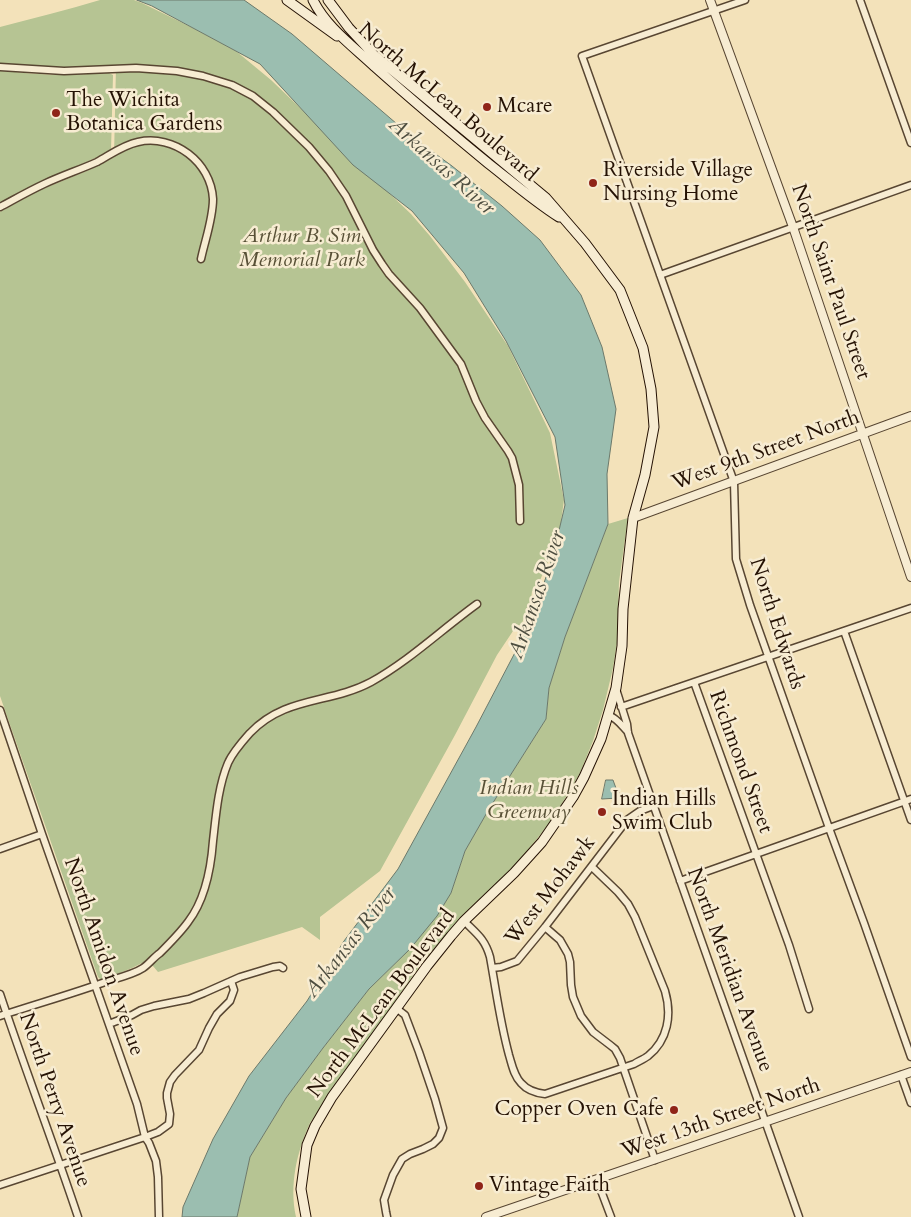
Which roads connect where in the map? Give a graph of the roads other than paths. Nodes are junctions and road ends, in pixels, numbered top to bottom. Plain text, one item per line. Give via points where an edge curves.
1 (287, 0) edge
2 (313, 0) edge
3 (328, 0) edge
4 (710, 0) edge
5 (745, 0) edge
6 (860, 0) edge
7 (714, 11) junction
8 (350, 44) junction
9 (0, 67) edge
10 (911, 143) edge
11 (911, 185) edge
12 (0, 206) edge
13 (567, 223) junction
14 (793, 227) junction
15 (201, 259) dead end
16 (660, 275) junction
17 (911, 416) edge
18 (862, 434) junction
19 (734, 482) junction
20 (633, 518) junction
21 (520, 520) dead end
22 (911, 577) edge
23 (477, 604) dead end
24 (911, 608) edge
25 (844, 631) junction
26 (768, 656) junction
27 (694, 682) junction
28 (616, 688) junction
29 (621, 707) junction
30 (0, 710) edge
31 (608, 715) junction
32 (628, 734) junction
33 (908, 800) edge
34 (653, 806) junction
35 (911, 820) edge
36 (829, 828) junction
37 (42, 834) junction
38 (0, 849) edge
39 (756, 854) junction
40 (592, 867) junction
41 (680, 881) junction
42 (464, 921) junction
43 (545, 927) junction
44 (283, 968) dead end
45 (492, 968) junction
46 (231, 981) junction
47 (96, 985) junction
48 (0, 994) edge
49 (396, 1008) junction
50 (809, 1009) dead end
51 (3, 1015) edge
52 (109, 1024) junction
53 (911, 1057) edge
54 (624, 1068) junction
55 (911, 1072) edge
56 (901, 1076) junction
57 (911, 1103) edge
58 (766, 1122) junction
59 (144, 1137) junction
60 (655, 1160) junction
61 (61, 1166) junction
62 (598, 1180) junction
63 (0, 1185) edge
64 (503, 1214) edge
65 (78, 1217) edge
66 (160, 1217) edge
67 (306, 1217) edge
68 (388, 1217) edge
69 (486, 1217) edge
70 (611, 1217) edge
71 (799, 1217) edge

1 - 8 main road
2 - 8 main road, North McLean Boulevard via 322,16
3 - 13 main road, North McLean Boulevard via 374,55 546,198
4 - 7 street, North Saint Paul Street
5 - 7 street
6 - 10 street
7 - 14 street, North Saint Paul Street
7 - 16 street, North Edwards via 582,56
8 - 13 main road, North McLean Boulevard via 433,118
9 - 21 street via 64,71 136,68 177,71 232,85 273,112 329,171 382,264 420,308 461,364 485,418 512,458 519,485
11 - 14 street
12 - 15 street via 133,143 166,143 184,150 197,161 210,183 212,209
13 - 20 main road, North McLean Boulevard via 620,290 643,348 654,427
14 - 16 street
14 - 18 street, North Saint Paul Street
16 - 19 street, North Edwards
17 - 18 street, West 9th Street North
18 - 19 street, West 9th Street North
18 - 22 street, North Saint Paul Street
19 - 20 street, West 9th Street North
19 - 26 street, North Edwards via 736,559
20 - 28 main road, North McLean Boulevard
23 - 47 street via 405,660 370,682 343,694 287,708 252,731 234,752 222,782 203,894 189,922 142,968
24 - 25 street
25 - 26 street
25 - 33 street
26 - 27 street
26 - 36 street, North Edwards
27 - 29 street
27 - 39 street, Richmond Street
28 - 29 street, North Meridian Avenue
28 - 31 main road, North McLean Boulevard
29 - 32 street, North Meridian Avenue
30 - 37 street, North Amidon Avenue
31 - 32 street, North Meridian Avenue via 619,722
31 - 42 main road, North McLean Boulevard via 601,740 558,821 514,874
32 - 34 street, North Meridian Avenue
33 - 35 street
33 - 36 street
34 - 40 street, West Mohawk via 627,820
34 - 41 street, North Meridian Avenue
36 - 39 street
36 - 53 street, North Edwards
37 - 38 street
37 - 47 street, North Amidon Avenue
39 - 41 street
39 - 50 street, Richmond Street
40 - 43 street, West Mohawk
40 - 54 street via 628,904 668,1002 668,1021 663,1038 648,1056
41 - 58 street, North Meridian Avenue
42 - 45 street via 484,940
42 - 49 main road, North McLean Boulevard
43 - 45 street, West Mohawk via 517,961
43 - 54 street via 560,940 568,954 573,997 581,1016 593,1032 615,1049
44 - 46 street via 273,967
45 - 54 street via 502,1030 514,1073 521,1084 545,1094
46 - 52 street via 204,994 154,1006
46 - 59 street via 234,990 230,1000 208,1028 199,1050 170,1082 166,1098 169,1124
47 - 51 street
47 - 52 street, North Amidon Avenue
48 - 51 street, North Perry Avenue
49 - 67 main road, North McLean Boulevard via 314,1126 307,1145 301,1189
49 - 68 street via 405,1015 412,1033 442,1128 433,1144 402,1159 384,1200
51 - 61 street, North Perry Avenue
52 - 59 street, North Amidon Avenue via 138,1104
54 - 60 street
55 - 56 street, West 13th Street North
56 - 57 street
56 - 58 street, West 13th Street North
58 - 60 street, West 13th Street North
58 - 71 street, North Meridian Avenue
59 - 61 street
59 - 66 street, North Amidon Avenue via 156,1161
60 - 62 street, West 13th Street North
61 - 63 street
61 - 65 street, North Perry Avenue
62 - 64 street, West 13th Street North
62 - 70 street
64 - 69 street, West 13th Street North

